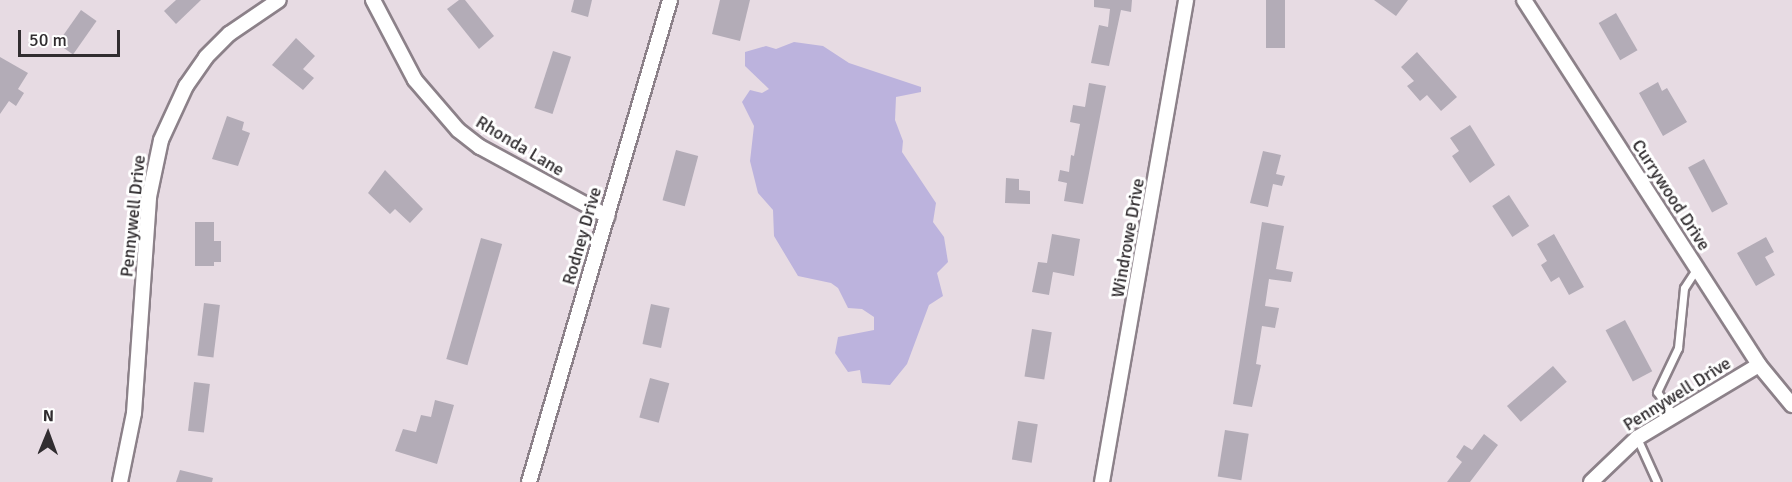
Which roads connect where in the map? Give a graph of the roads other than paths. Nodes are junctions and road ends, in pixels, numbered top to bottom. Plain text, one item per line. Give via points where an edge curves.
1 (279, 0) edge
2 (373, 0) edge
3 (670, 0) edge
4 (1186, 0) edge
5 (1524, 0) edge
6 (607, 216) junction
7 (1696, 268) junction
8 (1759, 365) junction
9 (1792, 405) edge
10 (1674, 416) junction
11 (1637, 438) junction
12 (120, 482) edge
13 (529, 482) edge
14 (1102, 482) edge
15 (1591, 482) edge
16 (1657, 482) edge

1 - 12 street, Pennywell Drive via 238,27 207,57 186,86 160,140 149,197 134,413
2 - 6 street, Rhonda Lane via 415,80 458,129 480,147
3 - 6 street, Rodney Drive
4 - 14 street, Windrowe Drive
5 - 7 street, Currywood Drive
6 - 13 street, Rodney Drive
7 - 8 street, Currywood Drive
7 - 10 lane via 1684,288 1678,348 1657,393
8 - 9 street, Currywood Drive
8 - 10 street, Pennywell Drive
10 - 11 street, Pennywell Drive
11 - 15 street, Pennywell Drive
11 - 16 lane

